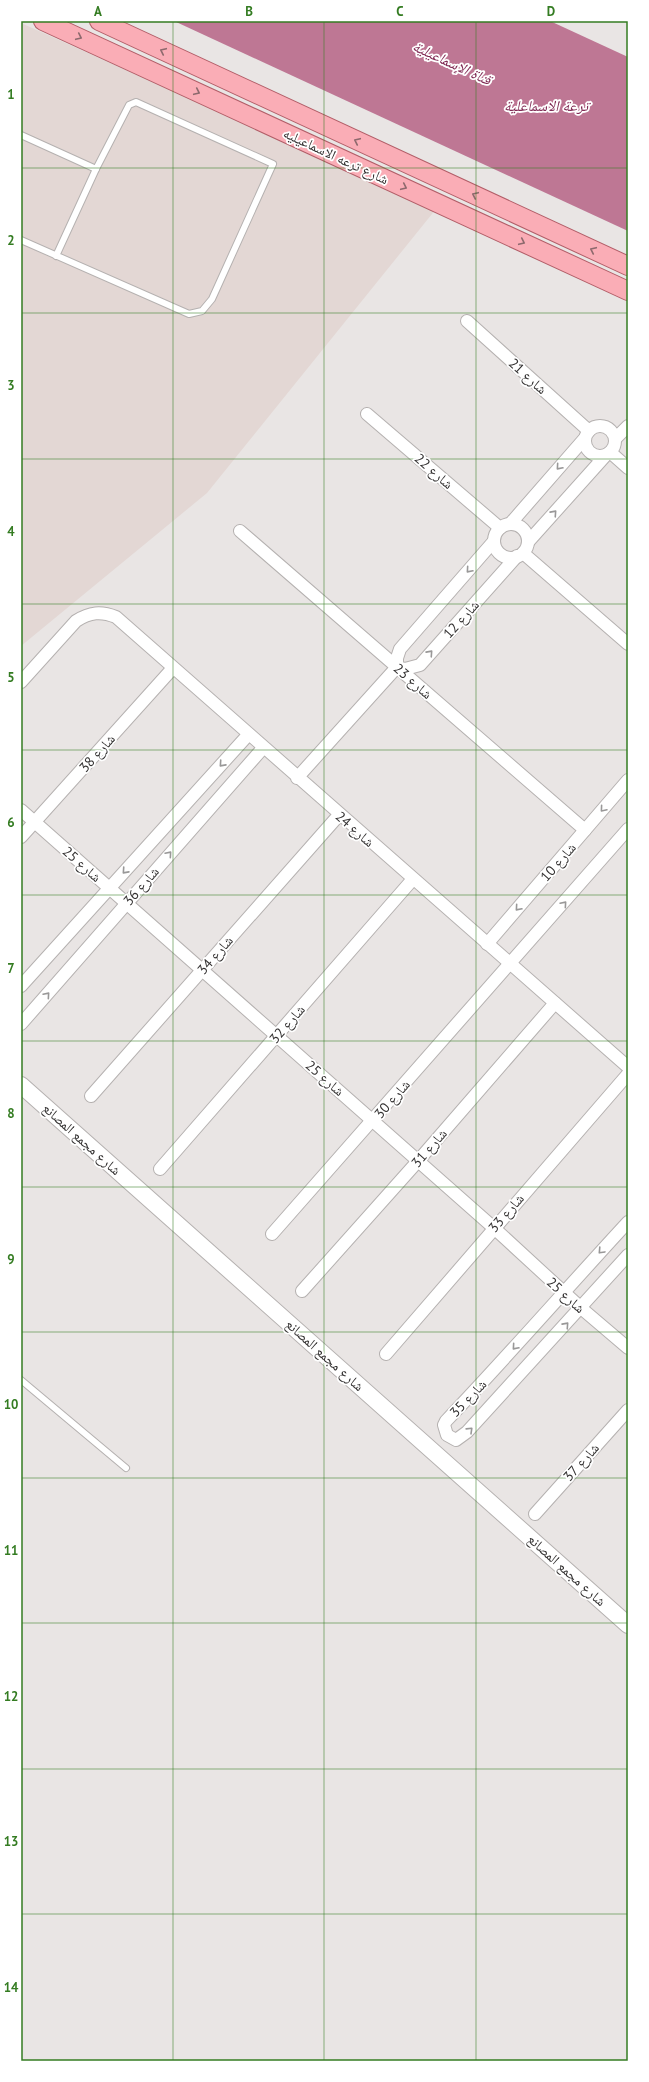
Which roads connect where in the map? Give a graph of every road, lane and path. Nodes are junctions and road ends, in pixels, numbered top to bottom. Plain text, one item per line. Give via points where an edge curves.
1 (43, 21) edge
2 (99, 21) edge
3 (21, 135) edge
4 (96, 169) junction
5 (21, 240) edge
6 (56, 256) junction
7 (628, 266) edge
8 (628, 291) edge
9 (467, 321) dead end
10 (367, 414) dead end
11 (628, 426) edge
12 (587, 434) junction
13 (615, 439) junction
14 (608, 454) junction
15 (628, 468) edge
16 (505, 526) junction
17 (240, 531) dead end
18 (494, 541) junction
19 (528, 542) junction
20 (520, 555) junction
21 (628, 644) edge
22 (397, 667) junction
23 (173, 668) junction
24 (21, 682) edge
25 (248, 735) junction
26 (263, 748) junction
27 (297, 778) junction
28 (628, 780) edge
29 (21, 810) edge
30 (338, 814) junction
31 (35, 822) junction
32 (585, 830) junction
33 (628, 830) edge
34 (21, 837) edge
35 (413, 879) junction
36 (110, 888) junction
37 (126, 903) junction
38 (487, 944) junction
39 (511, 965) junction
40 (202, 970) junction
41 (21, 986) edge
42 (554, 1003) junction
43 (21, 1024) edge
44 (277, 1036) junction
45 (628, 1068) edge
46 (628, 1074) edge
47 (21, 1085) edge
48 (91, 1096) dead end
49 (373, 1121) junction
50 (418, 1161) junction
51 (160, 1169) dead end
52 (628, 1222) edge
53 (494, 1228) junction
54 (272, 1234) dead end
55 (628, 1256) edge
56 (302, 1291) dead end
57 (563, 1292) junction
58 (581, 1308) junction
59 (628, 1348) edge
60 (386, 1354) dead end
61 (21, 1380) edge
62 (628, 1410) edge
63 (126, 1468) dead end
64 (535, 1514) dead end
65 (627, 1622) edge

1 -> 8 main road, شارع ترعه الاسماعيليه
7 -> 2 main road, شارع ترعه الاسماعيليه
3 - 4 lane
4 - 6 lane
4 - 6 lane via 129,104 136,102 273,164 212,299 202,311 189,314
5 - 6 lane
9 - 12 street, شارع 21
10 - 16 street, شارع 22
11 - 13 street
12 - 13 street via 593,427 605,426 614,434
12 - 14 street via 587,449 591,453 596,456
12 -> 16 street
13 - 14 street via 613,449
14 - 15 street
19 -> 14 street
16 - 18 street via 496,534
16 - 19 street via 516,524 525,531
17 - 22 street, شارع 23
18 - 20 street via 505,556
18 -> 22 street, شارع 12 via 400,649
19 - 20 street
20 - 21 street
22 -> 20 street, شارع 12 via 405,669 420,665
22 - 27 street
22 - 32 street, شارع 23
23 - 24 street, شارع 24 via 116,617 106,613 95,613 85,615 76,621
23 - 25 street, شارع 24
23 - 31 street, شارع 38
25 - 26 street, شارع 24
25 -> 36 street, شارع 36
26 - 27 street, شارع 24
37 -> 26 street, شارع 36
27 - 30 street, شارع 24
28 -> 32 street, شارع 10
29 - 31 street, شارع 25
30 - 35 street, شارع 24
30 - 40 street, شارع 34
31 - 34 street, شارع 38
31 - 36 street, شارع 25
32 -> 38 street, شارع 10
39 -> 33 street
35 - 38 street, شارع 24
35 - 44 street, شارع 32
36 - 37 street, شارع 25
36 - 41 street, شارع 36
37 - 40 street, شارع 25
43 -> 37 street, شارع 36
38 - 39 street, شارع 24
39 - 42 street, شارع 24
39 - 49 street, شارع 30
40 - 44 street, شارع 25
40 - 48 street, شارع 34
42 - 45 street, شارع 24
42 - 50 street, شارع 31
44 - 49 street, شارع 25
44 - 51 street, شارع 32
46 - 53 street, شارع 33
47 - 65 street, شارع مجمع المصانع
49 - 50 street, شارع 25
49 - 54 street, شارع 30
50 - 53 street, شارع 25
50 - 56 street, شارع 31
52 -> 57 street, شارع 35
53 - 57 street, شارع 25
53 - 60 street, شارع 33
55 - 58 street, شارع 35
57 - 58 street, شارع 25
57 -> 58 street, شارع 35 via 446,1421 444,1425 447,1435 456,1440 468,1432
58 - 59 street, شارع 25
61 - 63 lane
62 - 64 street, شارع 37

